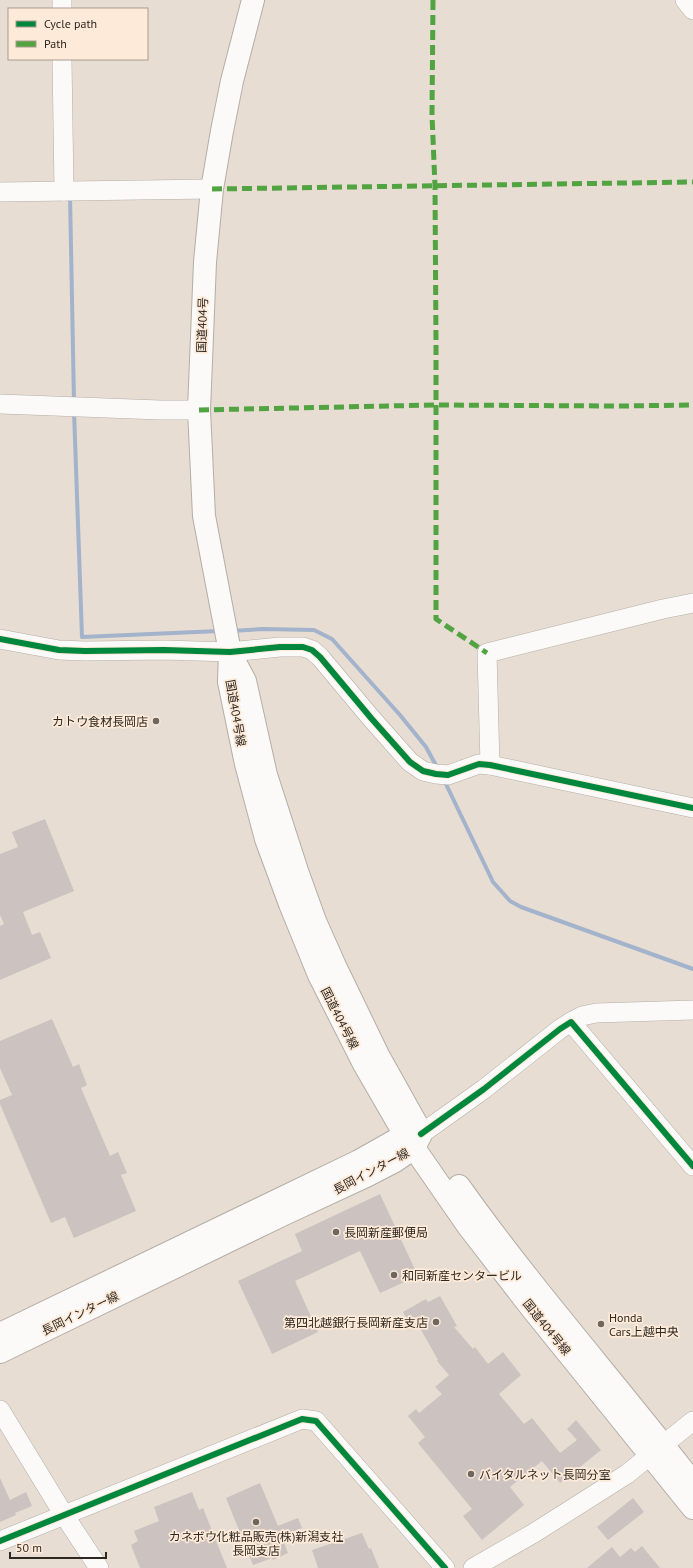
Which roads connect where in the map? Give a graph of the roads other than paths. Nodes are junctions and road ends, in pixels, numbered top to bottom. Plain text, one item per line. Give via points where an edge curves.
1 (253, 0) edge
2 (685, 0) edge
3 (693, 10) edge
4 (62, 60) edge
5 (212, 189) junction
6 (64, 191) junction
7 (0, 192) edge
8 (0, 404) edge
9 (199, 410) junction
10 (693, 603) edge
11 (0, 639) edge
12 (230, 652) junction
13 (490, 765) junction
14 (693, 808) edge
15 (693, 1010) edge
16 (571, 1022) junction
17 (414, 1139) junction
18 (693, 1166) edge
19 (0, 1334) edge
20 (0, 1352) edge
21 (0, 1410) edge
22 (693, 1421) edge
23 (657, 1450) junction
24 (693, 1483) edge
25 (693, 1508) edge
26 (64, 1515) junction
27 (0, 1541) edge
28 (99, 1568) edge
29 (445, 1568) edge
30 (473, 1568) edge

1 - 5 main road, 国道404号 via 232,81
2 - 3 street
4 - 6 street
5 - 6 street
5 - 9 main road, 国道404号 via 204,262
6 - 7 street
8 - 9 street
9 - 12 main road, 国道404号 via 204,516
10 - 13 street via 487,653
11 - 12 street via 59,650
12 - 13 street via 291,647 312,650 410,762 423,771 448,775 479,764
12 - 17 main road, 国道404号線 via 229,682 246,764 269,847 290,904 319,976 364,1064
13 - 14 street
15 - 16 street via 596,1012
16 - 17 street
16 - 18 street
17 - 19 main road, 長岡インター線 via 359,1161
17 - 20 main road, 長岡インター線 via 396,1160 368,1175
17 - 23 main road, 国道404号線 via 472,1232 533,1310
21 - 26 street
22 - 23 street
23 - 24 main road, 国道404号線
23 - 25 main road, 国道404号線
23 - 30 street via 626,1474
26 - 27 street
26 - 28 street
26 - 29 street via 302,1419 316,1421

